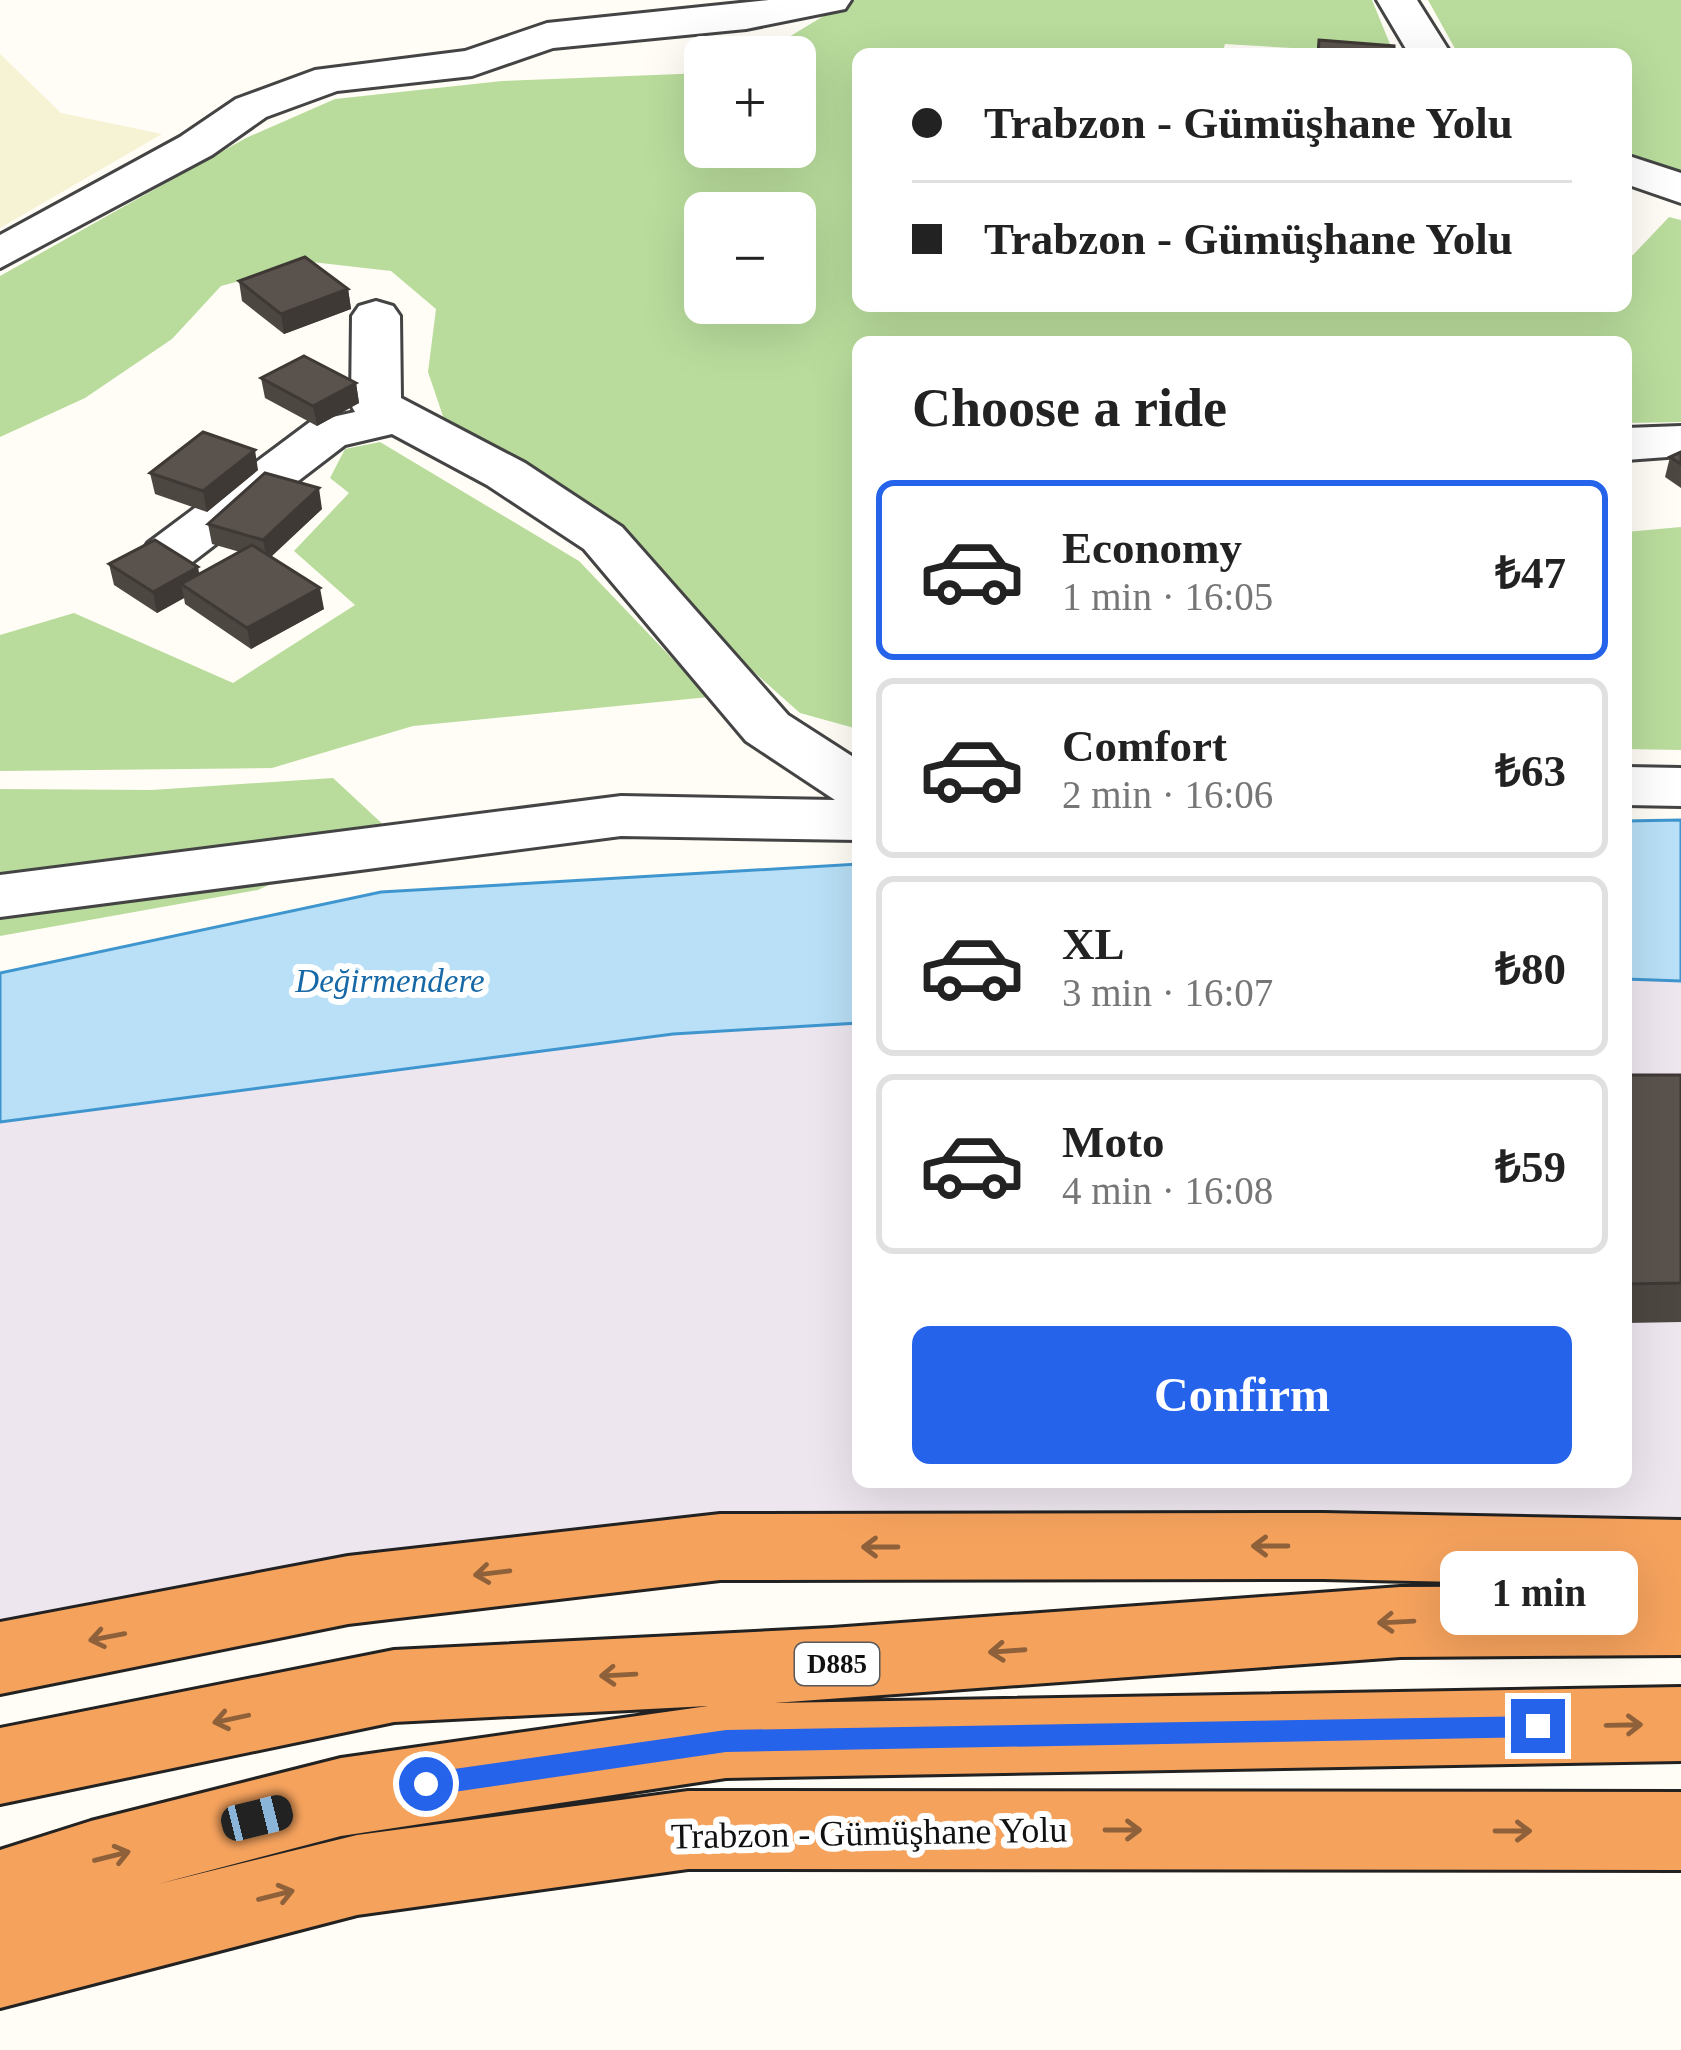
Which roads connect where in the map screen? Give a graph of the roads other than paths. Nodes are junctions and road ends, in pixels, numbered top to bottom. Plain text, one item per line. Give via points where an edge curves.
1 (831, 0) edge
2 (1397, 0) edge
3 (1426, 48) edge
4 (1632, 170) edge
5 (1681, 189) edge
6 (0, 254) edge
7 (376, 316) dead end
8 (396, 418) junction
9 (1681, 441) edge
10 (1632, 444) edge
11 (167, 555) edge
12 (852, 783) edge
13 (1632, 786) edge
14 (1681, 787) edge
15 (852, 820) edge
16 (0, 896) edge
17 (1681, 1553) edge
18 (1681, 1620) edge
19 (0, 1658) edge
20 (1681, 1724) edge
21 (0, 1766) edge
22 (1681, 1831) edge
23 (0, 1891) edge
24 (0, 1965) edge

1 - 6 street via 746,17 547,36 472,63 330,79 251,108
2 - 3 street
4 - 5 street
7 - 8 street via 376,405
8 - 11 street via 328,433
8 - 12 street via 506,474 603,538 767,728
9 - 10 street
13 - 14 street
15 - 16 street via 621,816
17 -> 19 highway via 720,1547 348,1590
18 -> 21 highway, D885 via 1400,1622 856,1663 394,1686
23 -> 20 highway via 340,1797 726,1741
24 -> 22 highway, Trabzon - Gümüşhane Yolu via 357,1875 688,1830

